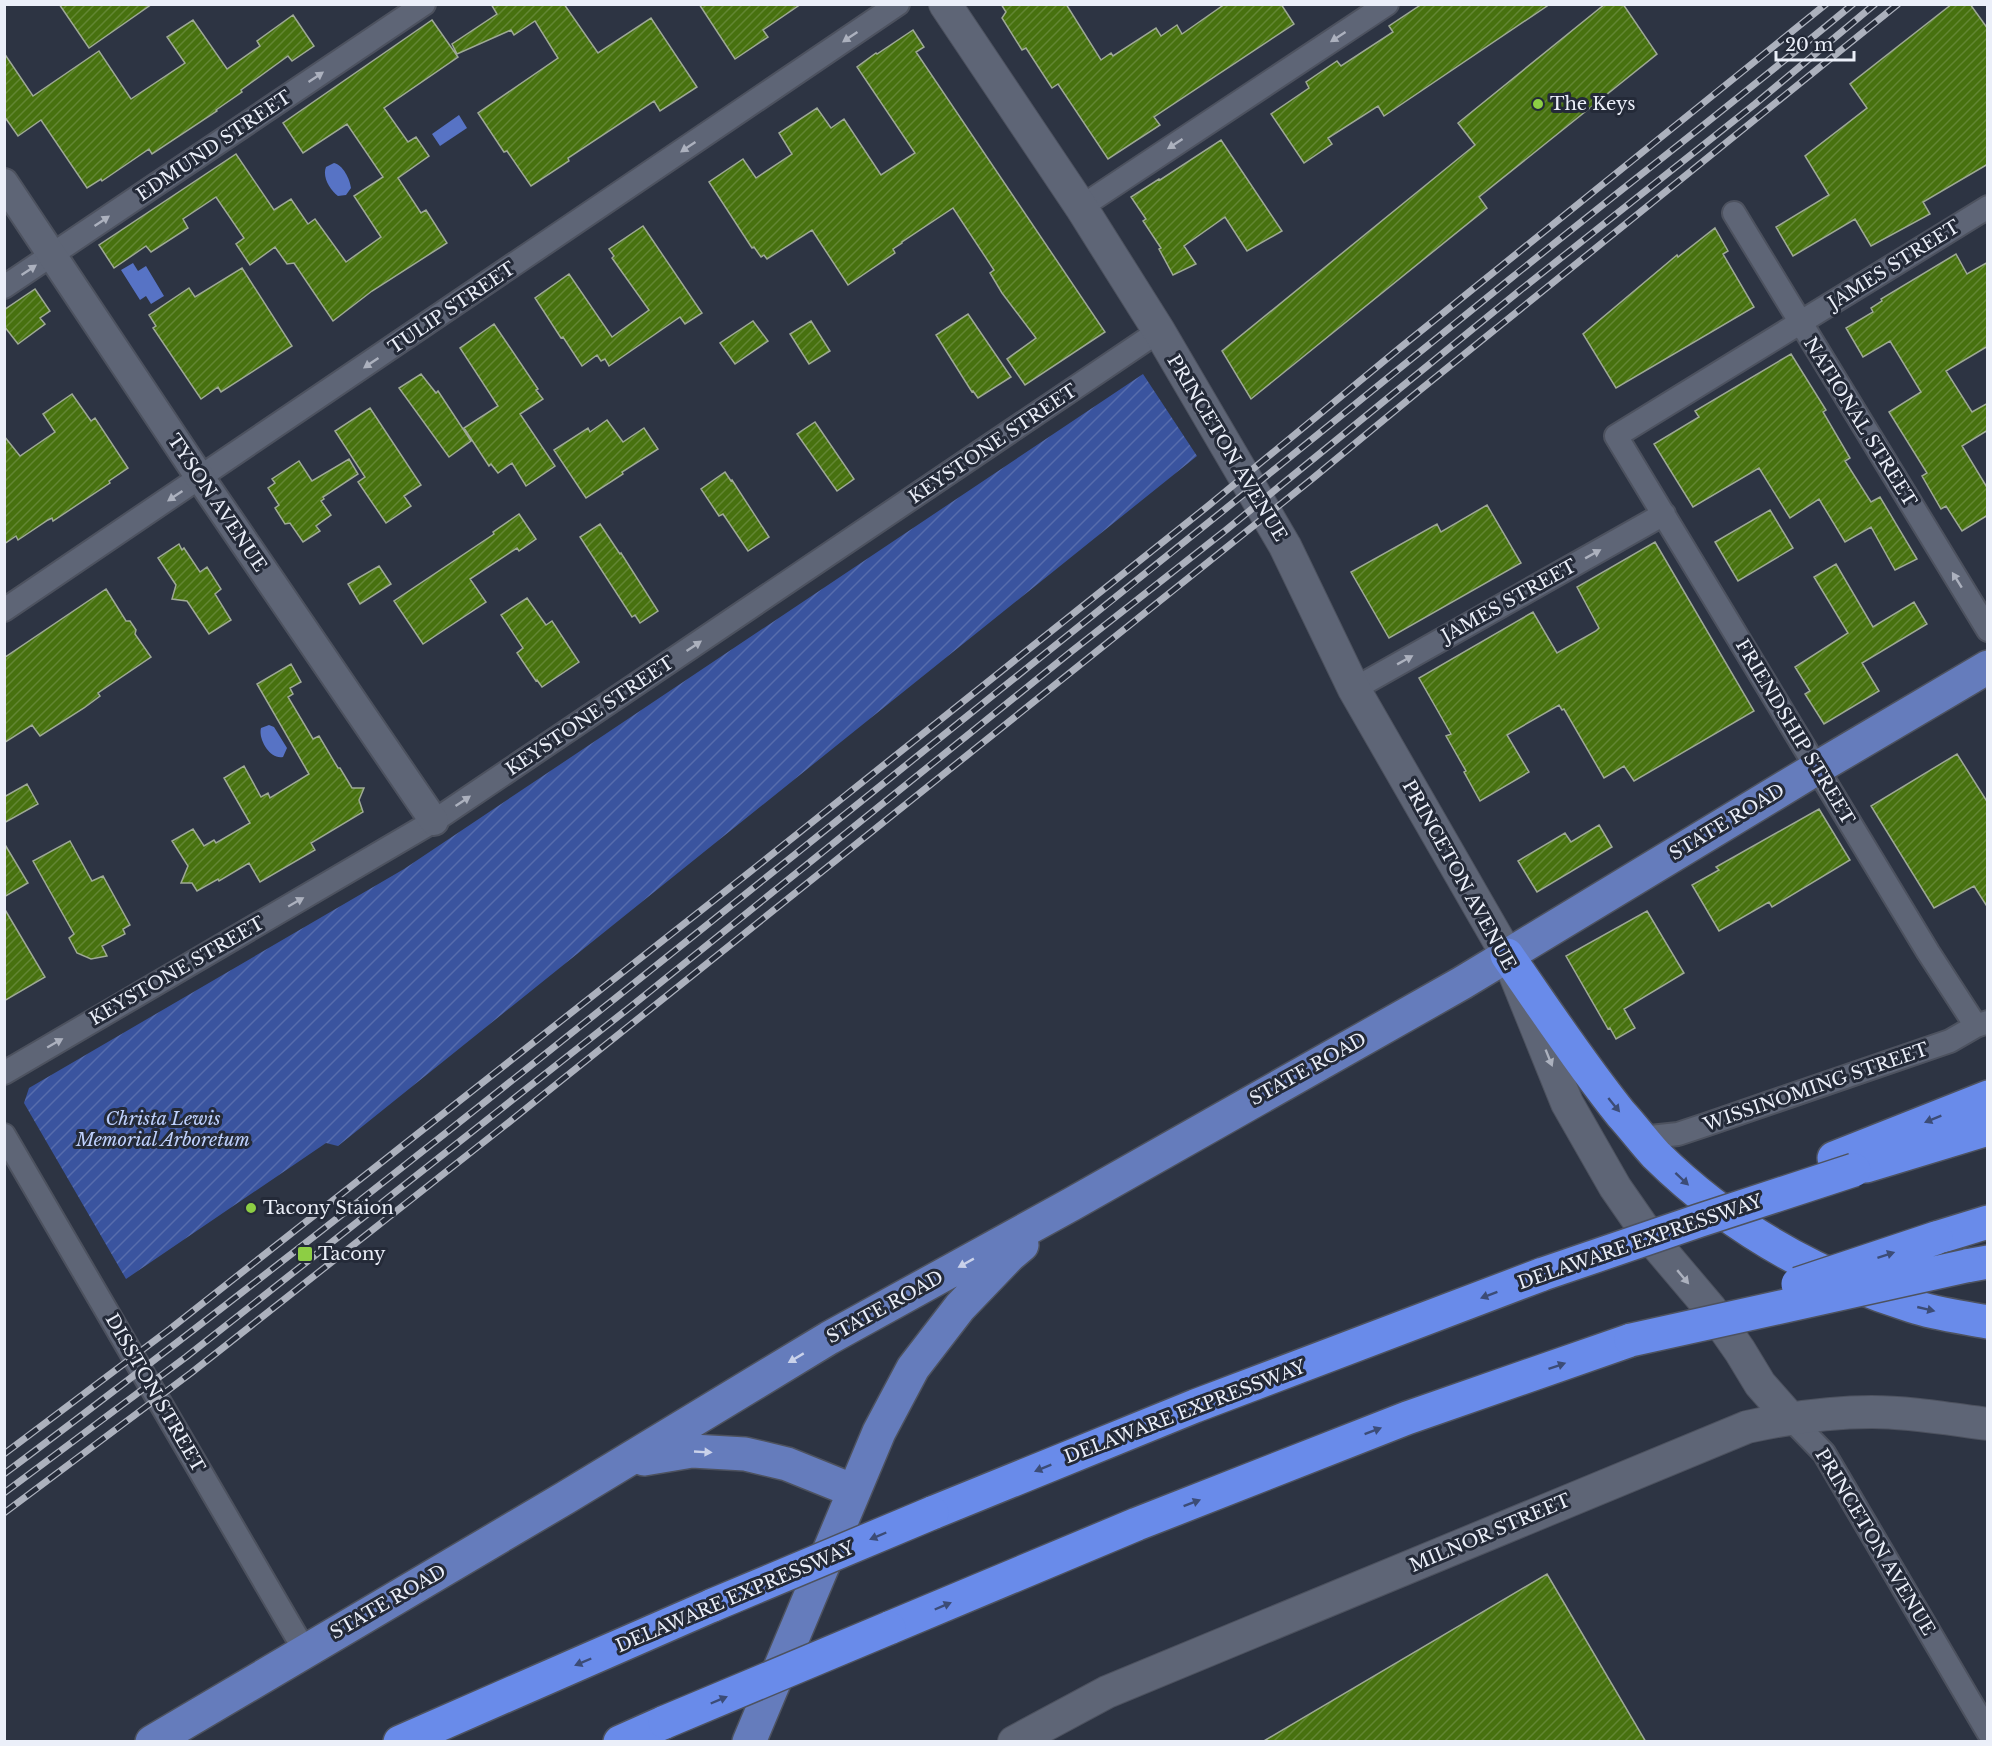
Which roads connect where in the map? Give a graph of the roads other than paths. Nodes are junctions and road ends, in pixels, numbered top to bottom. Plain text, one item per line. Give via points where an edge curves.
1 (424, 4) edge
2 (898, 4) edge
3 (945, 4) edge
4 (1387, 4) edge
5 (4, 183) edge
6 (1081, 207) junction
7 (1988, 207) edge
8 (1734, 213) dead end
9 (53, 254) junction
10 (4, 287) edge
11 (1800, 324) junction
12 (1159, 332) junction
13 (1616, 436) joint
14 (201, 479) junction
15 (1664, 514) junction
16 (4, 610) edge
17 (1988, 630) edge
18 (1988, 667) edge
19 (1354, 689) junction
20 (1817, 768) junction
21 (434, 821) junction
22 (1507, 955) junction
23 (1982, 1024) edge
24 (4, 1073) edge
25 (1988, 1097) edge
26 (1988, 1129) edge
27 (4, 1135) edge
28 (1641, 1137) junction
29 (1844, 1164) junction
30 (1072, 1204) junction
31 (1988, 1222) edge
32 (1977, 1264) edge
33 (1988, 1322) edge
34 (1632, 1340) junction
35 (1790, 1418) junction
36 (1988, 1424) edge
37 (624, 1463) junction
38 (854, 1491) junction
39 (306, 1651) junction
40 (1988, 1732) edge
41 (752, 1739) edge
42 (152, 1742) edge
43 (400, 1742) edge
44 (620, 1742) edge
45 (1014, 1742) edge

9 -> 1 street, EDMUND STREET
2 -> 14 street, TULIP STREET
3 - 6 main road, PRINCETON AVENUE
4 -> 6 street
5 - 9 street, TYSON AVENUE
6 - 12 main road, PRINCETON AVENUE
7 - 11 street, JAMES STREET
8 - 11 street, NATIONAL STREET
10 -> 9 street, EDMUND STREET
9 - 14 street, TYSON AVENUE
11 - 13 street, JAMES STREET
17 -> 11 street, NATIONAL STREET
12 - 19 main road, PRINCETON AVENUE via 1285,546
21 -> 12 street, KEYSTONE STREET
13 - 15 street, FRIENDSHIP STREET
14 -> 16 street, TULIP STREET
14 - 21 street, TYSON AVENUE
19 -> 15 street, JAMES STREET
15 - 20 street, FRIENDSHIP STREET
18 - 20 main road, STATE ROAD
19 - 22 main road, PRINCETON AVENUE
20 - 22 main road, STATE ROAD
20 - 23 street, FRIENDSHIP STREET via 1928,952
24 -> 21 street, KEYSTONE STREET
22 -> 28 highway via 1594,1081
22 - 30 main road, STATE ROAD
22 -> 35 main road, PRINCETON AVENUE via 1567,1103 1615,1187 1649,1236 1710,1308 1760,1384
23 - 28 street, WISSINOMING STREET via 1950,1041 1678,1134
25 -> 29 highway
26 - 29 highway, DELAWARE EXPRESSWAY
27 - 39 street, DISSTON STREET
28 -> 33 highway via 1716,1208 1789,1255 1858,1287 1914,1307
29 -> 43 highway, DELAWARE EXPRESSWAY, bridge via 1195,1406 713,1605
30 -> 37 main road, STATE ROAD via 829,1338
30 - 38 main road via 1009,1256 960,1307 913,1368
34 -> 31 highway, bridge
32 - 34 highway, bridge
44 -> 34 highway, bridge via 1137,1524 1407,1418
35 - 36 main road, MILNOR STREET via 1873,1412
35 - 40 street, PRINCETON AVENUE via 1824,1453
35 - 45 main road, MILNOR STREET via 1747,1427 1703,1444 1126,1684
37 -> 38 main road, STATE ROAD via 692,1451 745,1454 787,1464
37 - 39 main road, STATE ROAD
38 - 41 main road
39 - 42 main road, STATE ROAD

